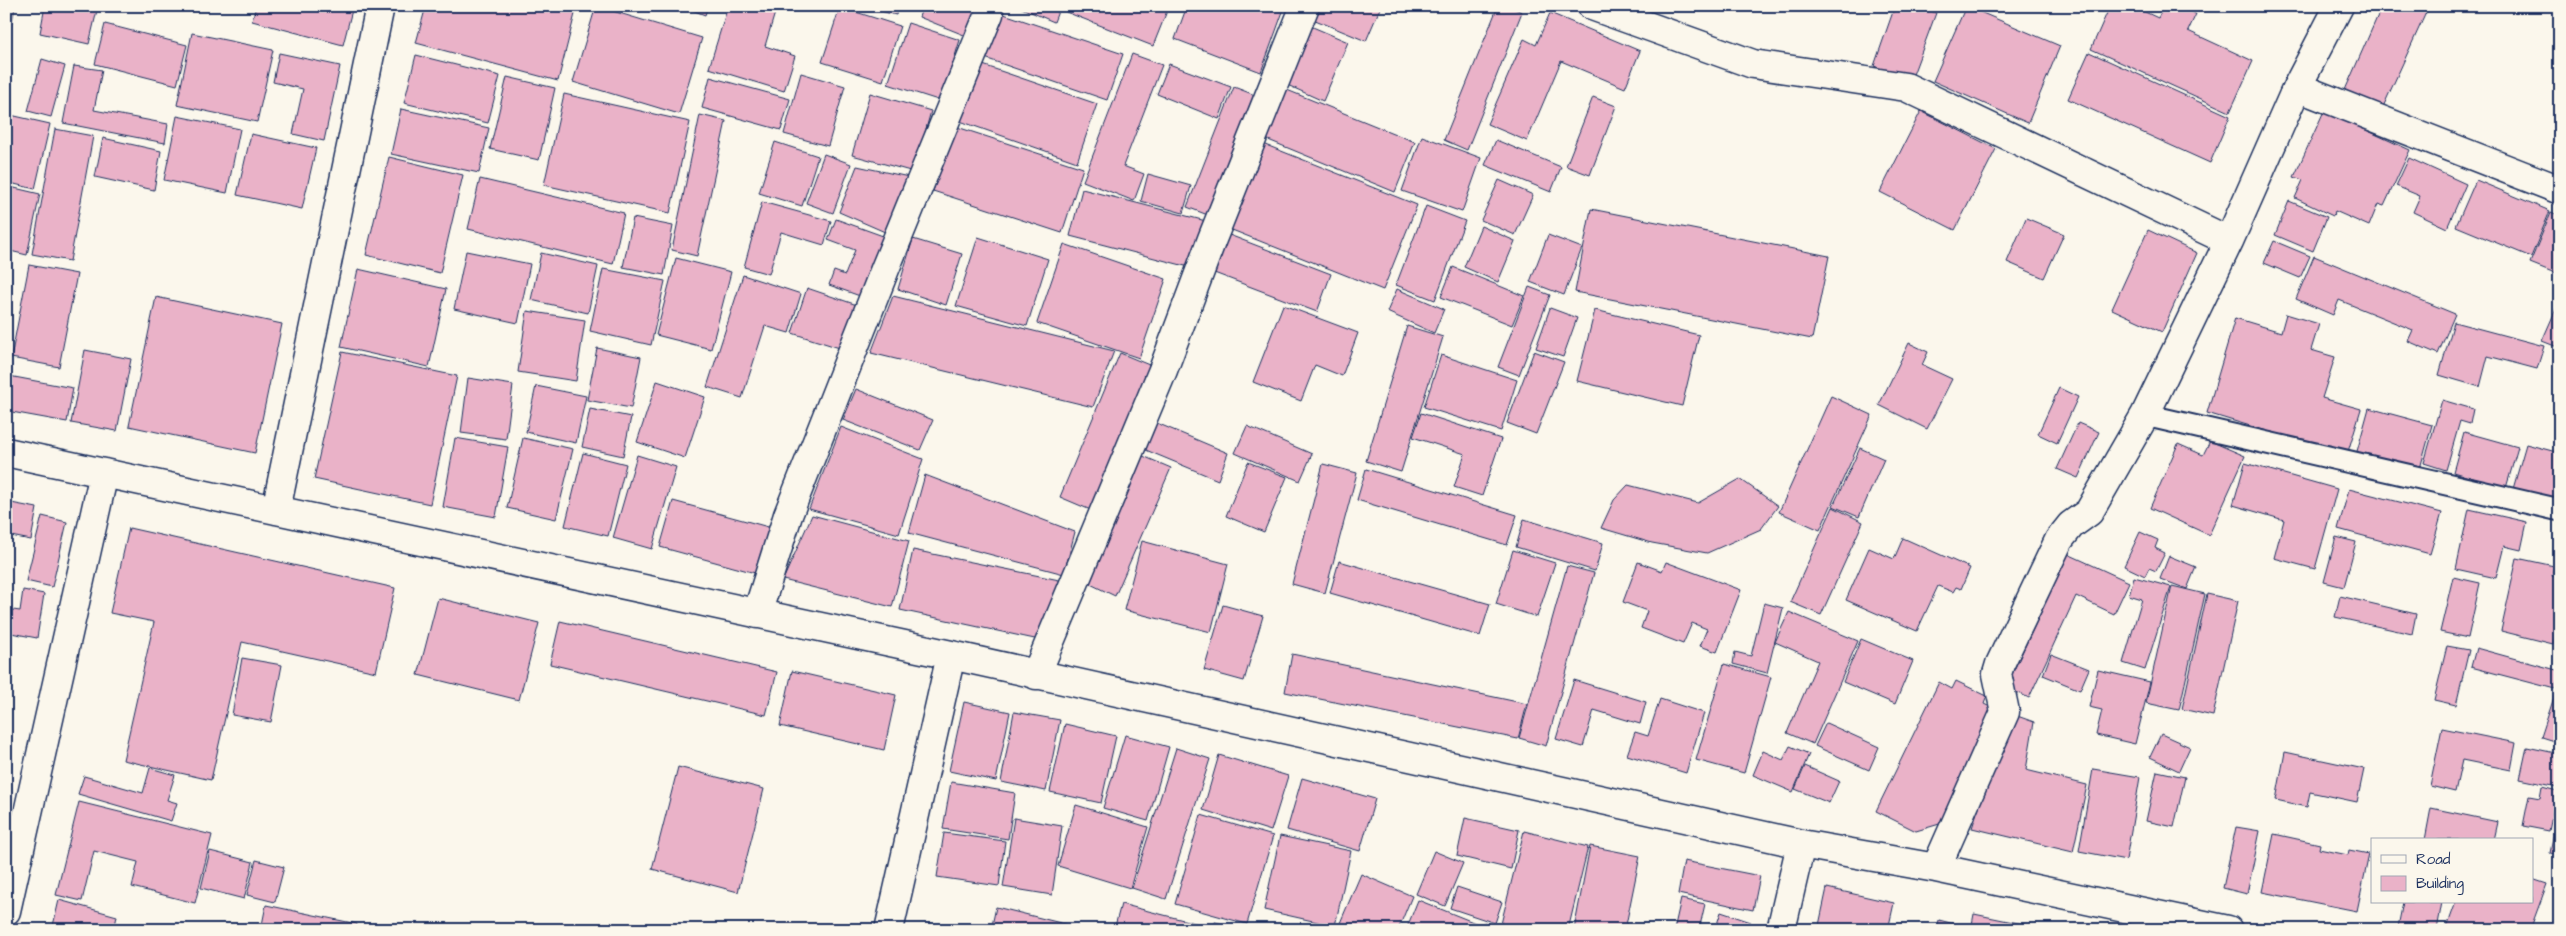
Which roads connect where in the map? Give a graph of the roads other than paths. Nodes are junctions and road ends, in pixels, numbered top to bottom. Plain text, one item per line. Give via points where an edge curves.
1 (380, 6) edge
2 (1305, 6) edge
3 (1592, 6) edge
4 (2339, 6) edge
5 (989, 14) dead end
6 (2298, 87) junction
7 (2560, 190) edge
8 (2229, 241) junction
9 (2145, 415) junction
10 (6, 452) edge
11 (104, 473) junction
12 (276, 510) junction
13 (2560, 510) edge
14 (757, 614) junction
15 (952, 655) junction
16 (1036, 675) junction
17 (1801, 844) junction
18 (1936, 868) junction
19 (6, 911) edge
20 (889, 930) edge
21 (1781, 930) edge
22 (2228, 930) edge

1 - 12 street
2 - 16 street via 1163,370
3 - 8 street via 1753,64 1906,87
4 - 6 street
5 - 14 street via 788,514
6 - 7 street
6 - 8 street
8 - 9 street
9 - 13 lane
9 - 18 street via 2089,512 2071,525 2059,540 2000,664 1997,674 2005,712
10 - 11 street
11 - 12 street
11 - 19 street
12 - 14 street
14 - 15 street
15 - 16 street
15 - 20 street
16 - 17 street
17 - 18 street
17 - 21 street
18 - 22 street

